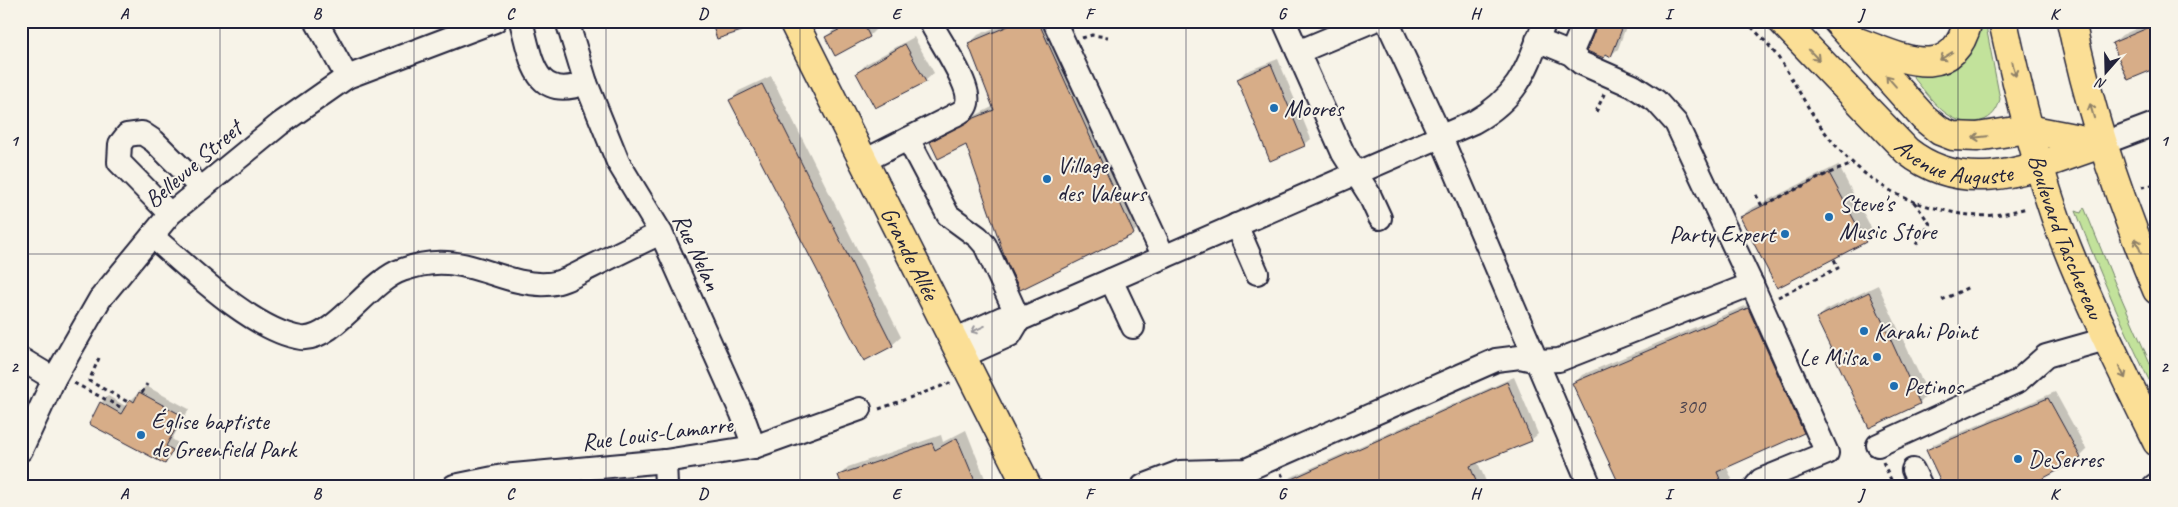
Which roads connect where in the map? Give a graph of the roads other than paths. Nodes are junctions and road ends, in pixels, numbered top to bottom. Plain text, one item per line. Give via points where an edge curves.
1 (316, 21) edge
2 (495, 21) edge
3 (521, 21) edge
4 (567, 21) edge
5 (794, 21) edge
6 (930, 21) edge
7 (1054, 21) edge
8 (1284, 21) edge
9 (1372, 21) edge
10 (1387, 21) edge
11 (1585, 21) edge
12 (1782, 21) edge
13 (1837, 21) edge
14 (1968, 21) edge
15 (2003, 21) edge
16 (2071, 21) edge
17 (1541, 31) edge
18 (1856, 42) junction
19 (1298, 52) junction
20 (1571, 54) junction
21 (347, 77) junction
22 (586, 83) junction
23 (2157, 124) edge
24 (2028, 129) junction
25 (1440, 135) junction
26 (908, 139) junction
27 (2101, 144) junction
28 (864, 161) junction
29 (2039, 165) junction
30 (1355, 173) junction
31 (201, 188) junction
32 (170, 214) junction
33 (1380, 218) dead end
34 (1236, 225) junction
35 (661, 233) junction
36 (152, 236) junction
37 (1164, 257) junction
38 (1257, 273) dead end
39 (1111, 280) junction
40 (1752, 284) junction
41 (2157, 290) edge
42 (1019, 320) junction
43 (1133, 327) dead end
44 (2106, 339) junction
45 (21, 359) edge
46 (958, 359) junction
47 (1537, 361) junction
48 (64, 381) junction
49 (868, 409) road end
50 (2157, 442) edge
51 (1878, 444) dead end
52 (754, 448) junction
53 (21, 450) edge
54 (665, 461) junction
55 (454, 486) edge
56 (666, 486) edge
57 (1027, 486) edge
58 (1142, 486) edge
59 (1590, 486) edge
60 (1756, 486) edge

1 - 21 street
2 - 21 street, Bellevue Street
3 - 22 street via 542,81 560,89
4 - 22 street, Rue Nelan
5 - 28 main road, Grande Allée
6 - 26 street via 955,64 967,101 962,111
7 - 37 street
8 - 19 street
9 - 19 street
10 - 25 street
11 - 20 street
12 -> 29 main road, Avenue Auguste via 1903,147 1924,163 1941,172 1976,177
13 - 18 main road, Avenue Auguste
14 -> 18 main road via 1953,51 1932,62 1906,59
15 -> 24 main road, Boulevard Taschereau
27 -> 16 main road
17 - 20 street
17 - 25 street via 1519,82 1508,97 1479,119
24 -> 18 main road, Avenue Auguste via 1971,138 1940,132
19 - 30 street
20 - 40 street via 1581,63 1633,86 1671,115
21 - 31 street, Bellevue Street via 280,124
22 - 35 street, Rue Nelan via 618,162
23 - 27 street
24 - 27 main road, Avenue Auguste
24 - 29 main road, Boulevard Taschereau
25 - 30 street
25 - 47 street
26 - 28 street
26 - 42 street via 948,215 985,245
27 - 29 main road, Avenue Auguste
41 -> 27 main road via 2128,222
28 - 46 main road, Grande Allée
29 - 44 main road, Boulevard Taschereau via 2060,227
30 - 33 street
30 - 34 street
31 - 32 street, Bellevue Street
31 - 32 street via 154,141 142,134 127,135 120,144 119,162
32 - 36 street, Bellevue Street
34 - 37 street
34 - 38 street
35 - 36 street via 549,284 527,284 447,263 401,270 370,290 322,334 304,338 285,335 246,312
35 - 52 street, Rue Nelan
36 - 48 street, Bellevue Street via 100,299
37 - 39 street
39 - 42 street
39 - 43 street
40 - 47 street via 1559,360
40 - 60 street via 1827,453 1761,480
42 - 46 street via 1002,318
44 -> 50 main road, Boulevard Taschereau
44 - 51 street via 2046,356 2018,381
45 - 48 street
46 - 57 main road, Grande Allée
47 - 58 street via 1520,358 1496,360 1246,470 1180,472
47 - 59 street
48 - 53 street, Bellevue Street
49 - 52 street, Rue Louis-Lamarre
52 - 54 street, Rue Louis-Lamarre
54 - 55 street, Rue Louis-Lamarre via 503,476
54 - 56 street

